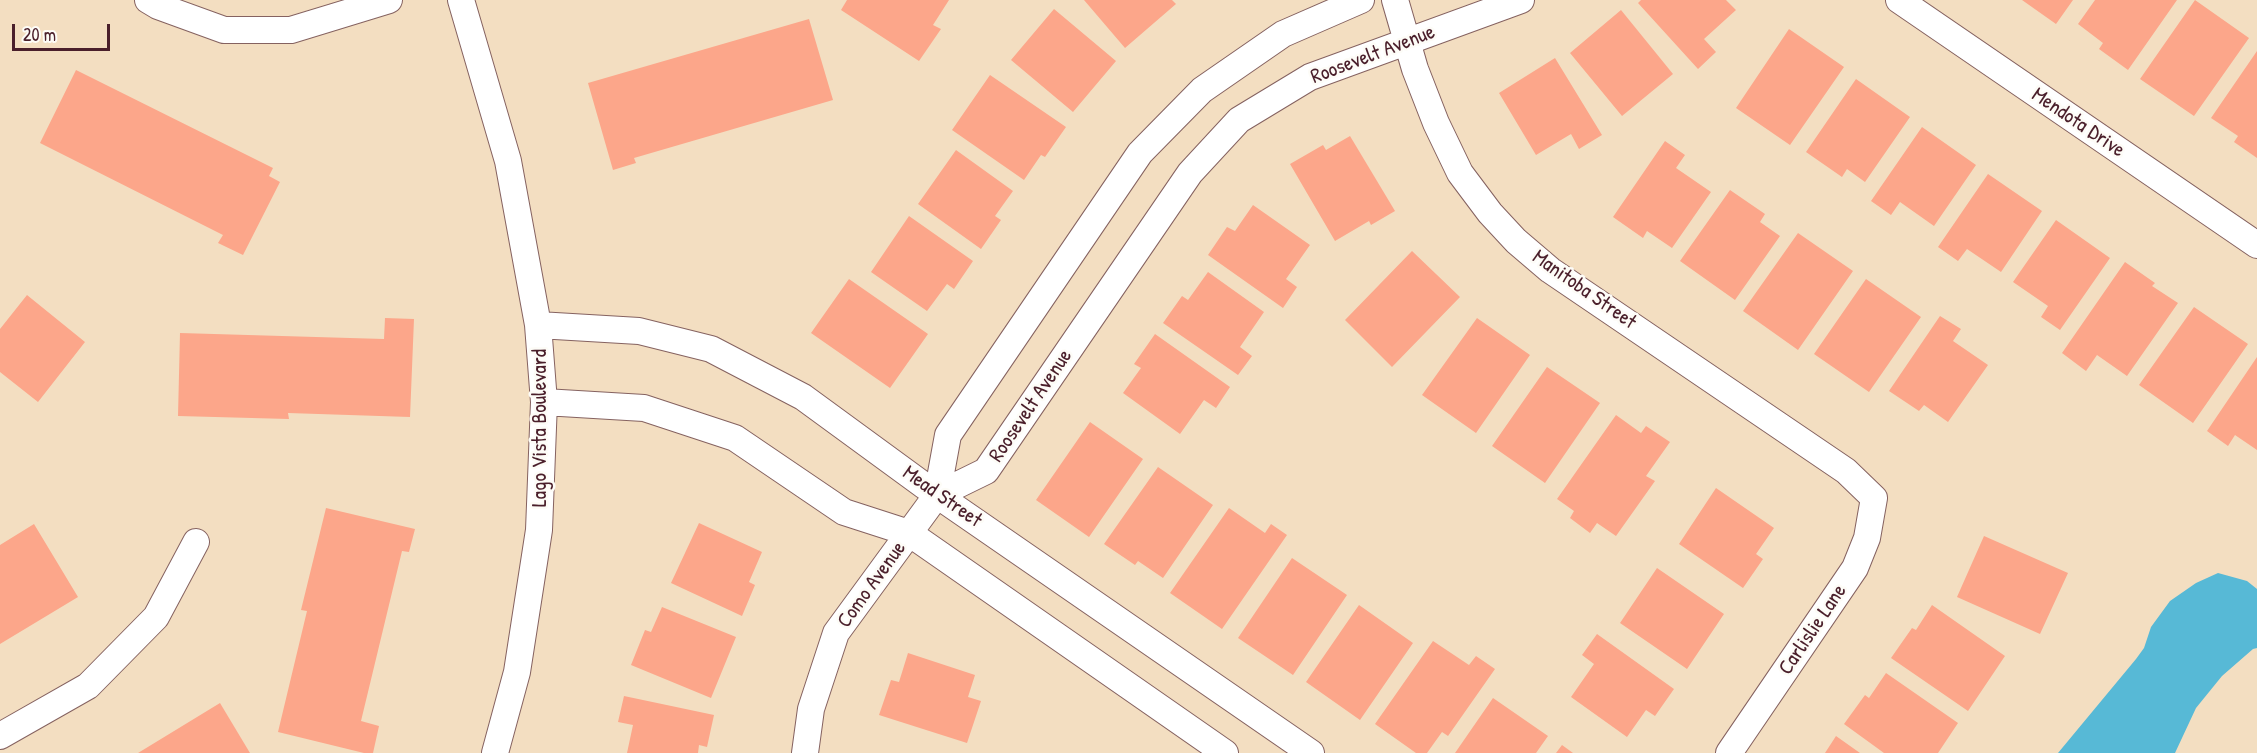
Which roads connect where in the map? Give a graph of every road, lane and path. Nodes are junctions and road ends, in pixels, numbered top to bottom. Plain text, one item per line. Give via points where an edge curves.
1 (148, 0) edge
2 (389, 0) edge
3 (461, 0) edge
4 (1360, 0) edge
5 (1395, 0) edge
6 (1521, 0) edge
7 (1899, 0) edge
8 (1407, 42) junction
9 (2257, 245) edge
10 (538, 325) junction
11 (544, 402) junction
12 (937, 495) junction
13 (1874, 498) joint
14 (909, 533) junction
15 (196, 542) dead end
16 (0, 736) edge
17 (495, 753) edge
18 (805, 753) edge
19 (1225, 753) edge
20 (1311, 753) edge
21 (1729, 753) edge

1 - 2 street via 224,30 291,30
3 - 10 street, Lago Vista Boulevard via 508,161
4 - 12 street via 1283,34 1202,90 1140,153 948,435
5 - 8 street, Manitoba Street
6 - 8 street, Roosevelt Avenue
7 - 9 street, Mendota Drive
8 - 12 street, Roosevelt Avenue via 1310,77 1239,120 1190,173 986,471
8 - 13 street, Manitoba Street via 1436,123 1460,173 1516,241 1550,270 1846,471
10 - 11 street, Lago Vista Boulevard
10 - 12 street, Mead Street via 639,331 711,349 802,397
11 - 14 street via 644,408 735,438 844,512
11 - 17 street, Lago Vista Boulevard via 539,530 517,672
12 - 14 street, Como Avenue
12 - 20 street, Mead Street
13 - 21 street, Carlislie Lane via 1867,538 1855,568
14 - 18 street, Como Avenue via 836,633 811,709
14 - 19 street
15 - 16 street via 156,617 88,686

